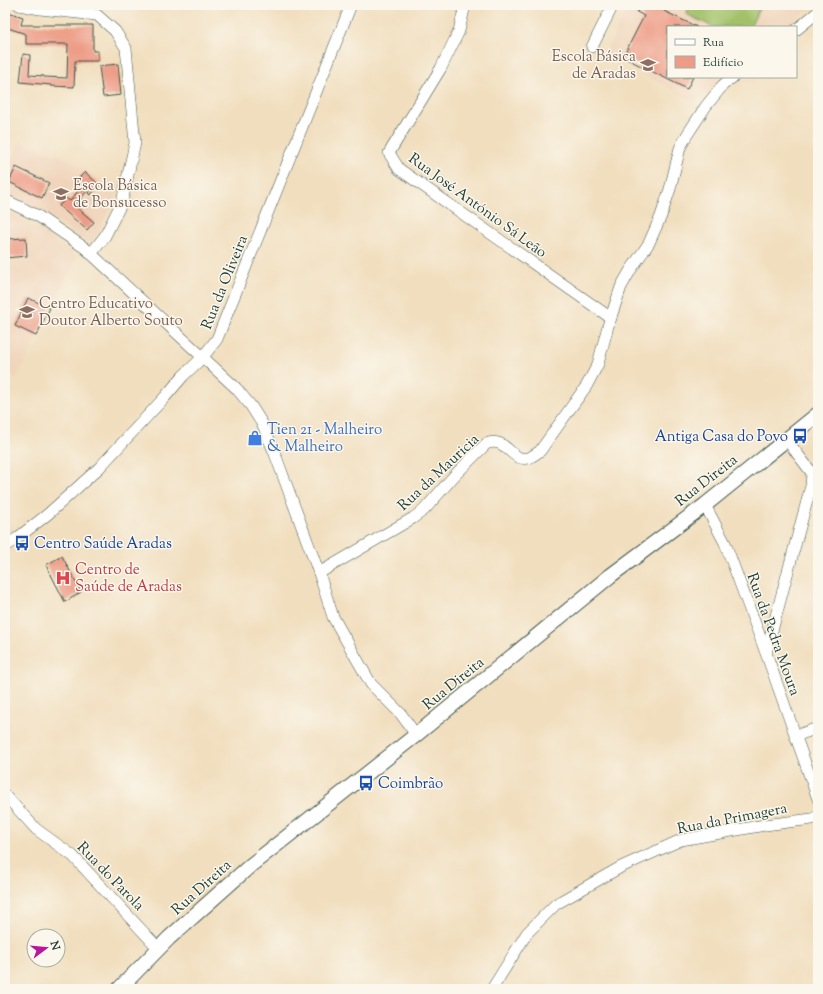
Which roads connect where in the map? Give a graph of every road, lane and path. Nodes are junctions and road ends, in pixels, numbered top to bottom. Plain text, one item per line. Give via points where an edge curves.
1 (19, 5) edge
2 (351, 5) edge
3 (465, 5) edge
4 (613, 5) edge
5 (818, 12) edge
6 (797, 29) edge
7 (592, 47) dead end
8 (732, 78) edge
9 (5, 200) edge
10 (91, 254) junction
11 (611, 318) junction
12 (202, 358) junction
13 (818, 414) edge
14 (786, 439) junction
15 (705, 504) junction
16 (5, 546) edge
17 (319, 573) junction
18 (766, 653) junction
19 (818, 728) edge
20 (416, 735) junction
21 (795, 736) junction
22 (5, 795) edge
23 (818, 799) edge
24 (818, 816) edge
25 (159, 948) junction
26 (119, 989) edge
27 (492, 989) edge

1 - 10 street via 97,15 115,31 126,48 135,143 122,202 105,236
2 - 12 street, Rua da Oliveira via 217,339
3 - 11 street, Rua José António Sá Leão via 459,31 441,68 389,153 398,169
4 - 7 street
5 - 6 street
8 - 11 street, Rua da Mauricia via 706,106 680,148 661,216 649,243 621,287
9 - 10 street via 38,216
10 - 12 street
11 - 17 street, Rua da Mauricia via 598,364 587,385 540,450 530,457 523,458 514,455 498,442 486,444 424,510
12 - 16 street, Rua da Oliveira via 99,468 48,514
12 - 17 street via 236,388 263,425
13 - 14 main road, Rua Direita
14 - 15 main road, Rua Direita
14 - 18 street via 812,473
15 - 18 street, Rua da Pedra Moura via 721,534
15 - 20 main road, Rua Direita via 610,576
17 - 20 street via 333,617 371,684
18 - 21 street, Rua da Pedra Moura
19 - 21 street
20 - 25 main road, Rua Direita via 251,866
21 - 23 street, Rua da Pedra Moura
22 - 25 street, Rua do Parola via 36,829 73,856
24 - 27 street, Rua da Primagera via 682,840 621,867 556,904 527,933
25 - 26 main road, Rua Direita

